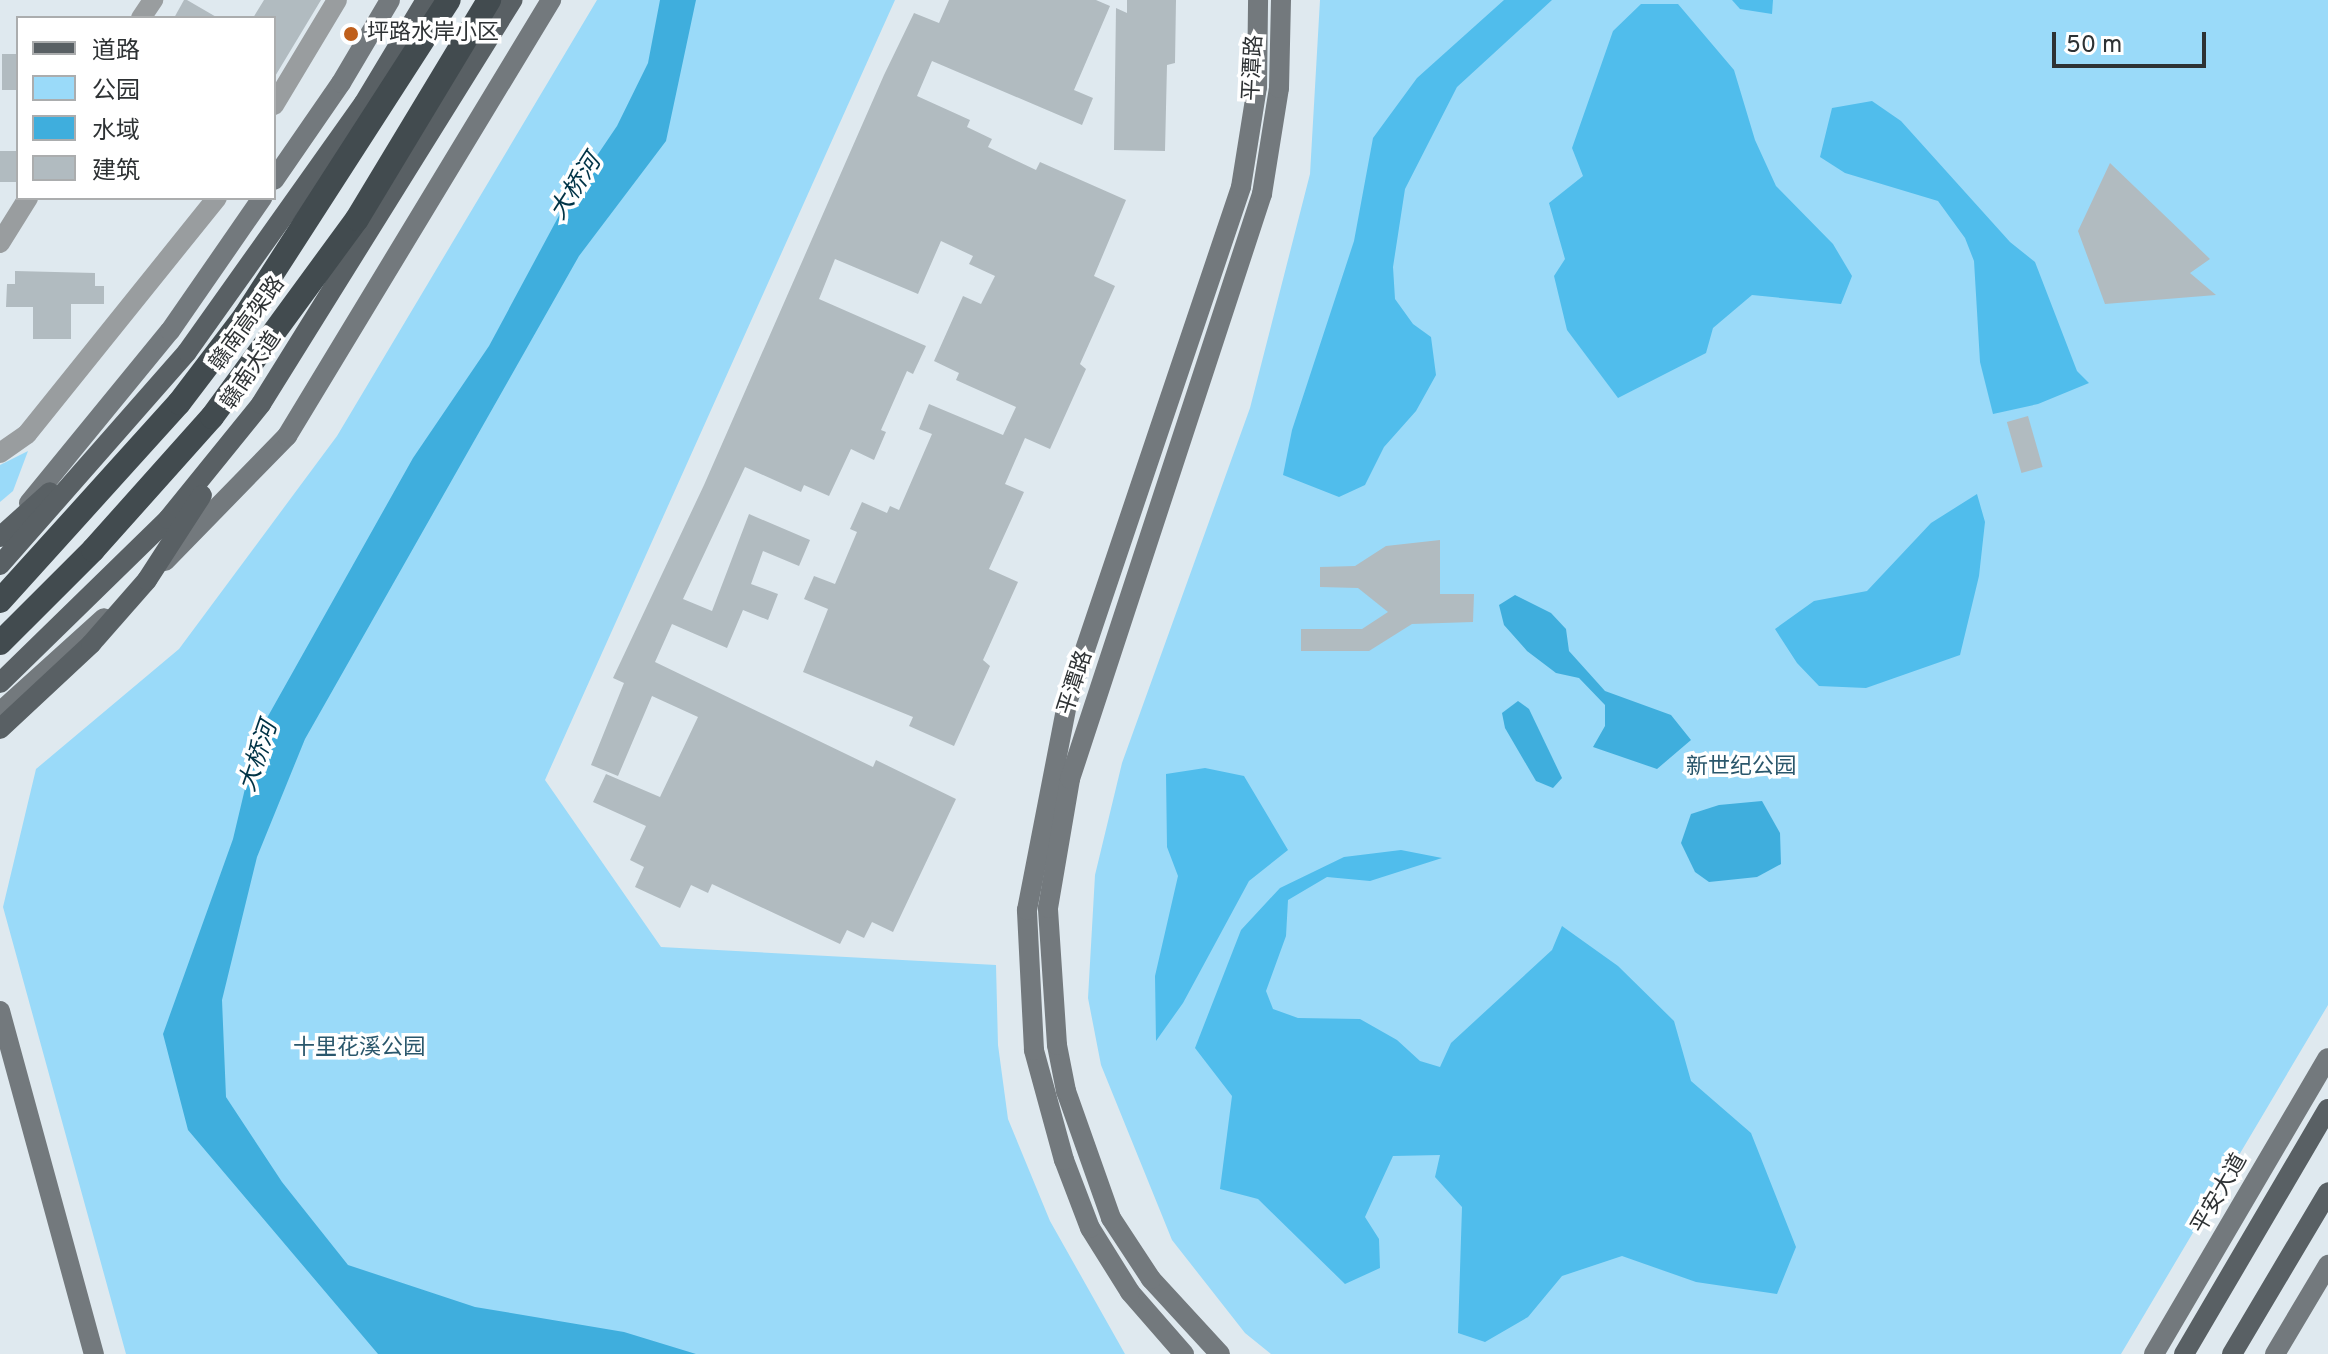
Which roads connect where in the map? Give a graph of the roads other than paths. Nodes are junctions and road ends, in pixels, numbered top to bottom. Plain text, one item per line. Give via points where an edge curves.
1 (337, 0) edge
2 (390, 0) edge
3 (426, 0) edge
4 (449, 0) edge
5 (489, 0) edge
6 (512, 0) edge
7 (551, 0) edge
8 (1258, 0) edge
9 (1281, 0) edge
10 (276, 102) edge
11 (276, 177) edge
12 (27, 200) edge
13 (215, 200) edge
14 (261, 200) edge
15 (0, 243) edge
16 (187, 352) junction
17 (261, 404) junction
18 (0, 453) edge
19 (2, 536) edge
20 (0, 565) edge
21 (147, 580) junction
22 (0, 601) edge
23 (0, 643) edge
24 (0, 683) edge
25 (0, 712) edge
26 (0, 729) edge
27 (0, 1011) edge
28 (2328, 1058) edge
29 (2328, 1109) edge
30 (2328, 1192) edge
31 (2328, 1265) edge
32 (94, 1354) edge
33 (1184, 1354) edge
34 (1220, 1354) edge
35 (2154, 1354) edge
36 (2184, 1354) edge
37 (2232, 1354) edge
38 (2275, 1354) edge

1 - 10 street
2 - 11 main road
3 - 16 main road via 364,103
4 - 22 highway, 赣南高架路 via 287,257 226,341 179,403
5 - 23 highway, 赣南高架路 via 357,219 212,417 93,550
6 - 17 main road, 赣南大道
7 - 21 main road via 287,436
8 - 33 main road, 平潭路 via 1257,87 1241,187 1068,700 1027,910 1034,1050 1064,1160 1090,1228 1130,1292
9 - 34 main road, 平潭路 via 1279,88 1262,194 1070,779 1048,908 1057,1045 1066,1091 1111,1218 1151,1279
12 - 15 street
13 - 18 street via 27,434
14 - 19 main road via 170,331
16 - 19 main road
16 - 20 main road
17 - 21 main road
17 - 24 main road, 赣南大道 via 168,519
21 - 25 main road
21 - 26 main road via 91,644
27 - 32 main road
28 - 35 main road, 平安大道
29 - 36 main road
30 - 37 main road
31 - 38 main road

